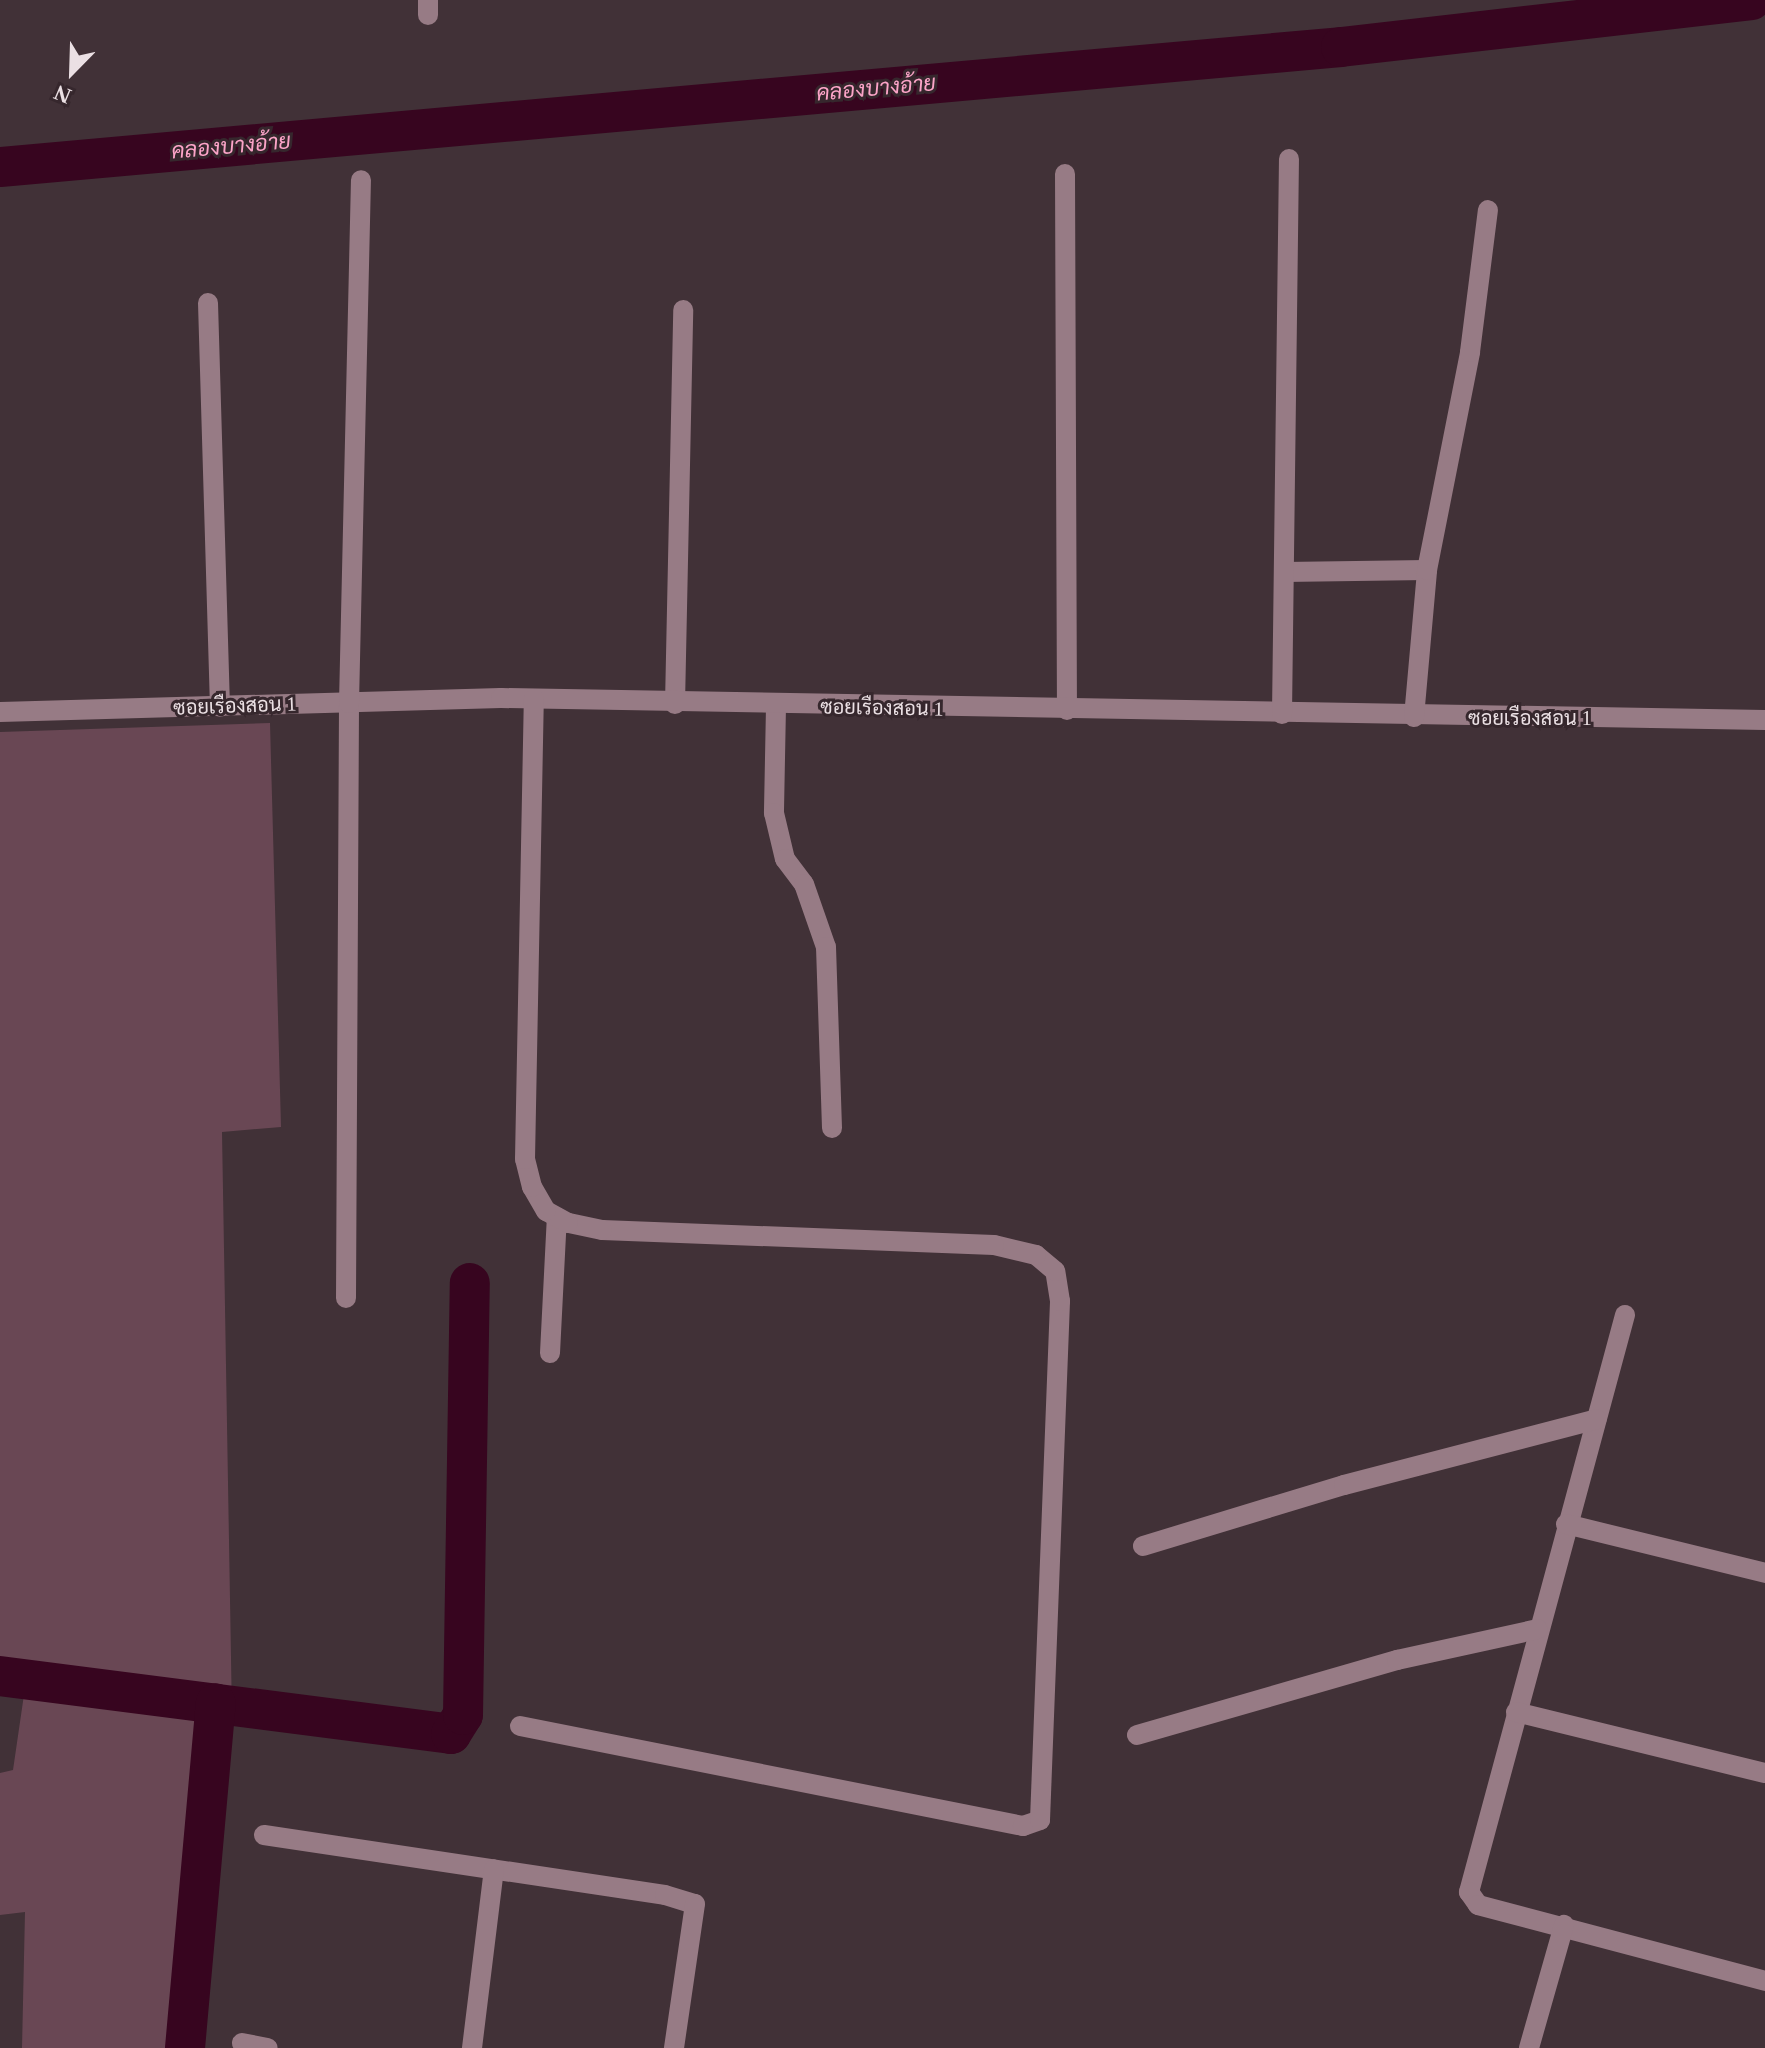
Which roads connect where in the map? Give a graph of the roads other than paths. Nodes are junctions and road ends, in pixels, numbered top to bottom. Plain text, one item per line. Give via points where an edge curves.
1 (1289, 159) dead end
2 (1065, 174) dead end
3 (361, 180) dead end
4 (1488, 210) dead end
5 (208, 303) dead end
6 (683, 310) dead end
7 (1427, 570) junction
8 (1284, 572) junction
9 (534, 699) junction
10 (349, 703) junction
11 (675, 704) junction
12 (776, 706) junction
13 (220, 707) junction
14 (1067, 710) junction
15 (0, 712) edge
16 (1282, 714) junction
17 (1414, 717) junction
18 (1765, 720) edge
19 (832, 1128) dead end
20 (557, 1217) junction
21 (346, 1298) dead end
22 (1625, 1315) dead end
23 (550, 1353) dead end
24 (1597, 1419) junction
25 (1566, 1524) junction
26 (1143, 1546) dead end
27 (1765, 1573) edge
28 (1538, 1629) junction
29 (1516, 1712) junction
30 (520, 1726) dead end
31 (1137, 1735) dead end
32 (1765, 1773) edge
33 (264, 1835) dead end
34 (494, 1869) junction
35 (1564, 1925) junction
36 (1765, 1981) edge
37 (242, 2043) dead end
38 (268, 2048) edge
39 (472, 2048) edge
40 (674, 2048) edge
41 (1529, 2048) edge

1 - 8 street
2 - 14 street
3 - 10 street
4 - 7 street via 1470,352
5 - 13 street
6 - 11 street
7 - 8 street
7 - 17 street
8 - 16 street
9 - 10 street, ซอยเรืองสอน 1
9 - 11 street, ซอยเรืองสอน 1
9 - 20 street via 525,1159 532,1187 546,1211
10 - 13 street, ซอยเรืองสอน 1
10 - 21 street
11 - 12 street, ซอยเรืองสอน 1
12 - 14 street, ซอยเรืองสอน 1
12 - 19 street via 774,813 785,859 804,884 826,947
13 - 15 street, ซอยเรืองสอน 1
14 - 16 street, ซอยเรืองสอน 1
16 - 17 street, ซอยเรืองสอน 1
17 - 18 street, ซอยเรืองสอน 1
20 - 23 street
20 - 30 street via 602,1230 994,1245 1036,1255 1055,1271 1060,1301 1057,1435 1042,1811 1040,1820 1023,1826
22 - 24 street
24 - 25 street
24 - 26 street via 1344,1485
25 - 27 street
25 - 28 street
28 - 29 street
28 - 31 street via 1397,1660
29 - 32 street
29 - 35 street via 1469,1892 1478,1905
33 - 34 street
34 - 39 street
34 - 40 street via 695,1904
35 - 36 street
35 - 41 street
37 - 38 street

